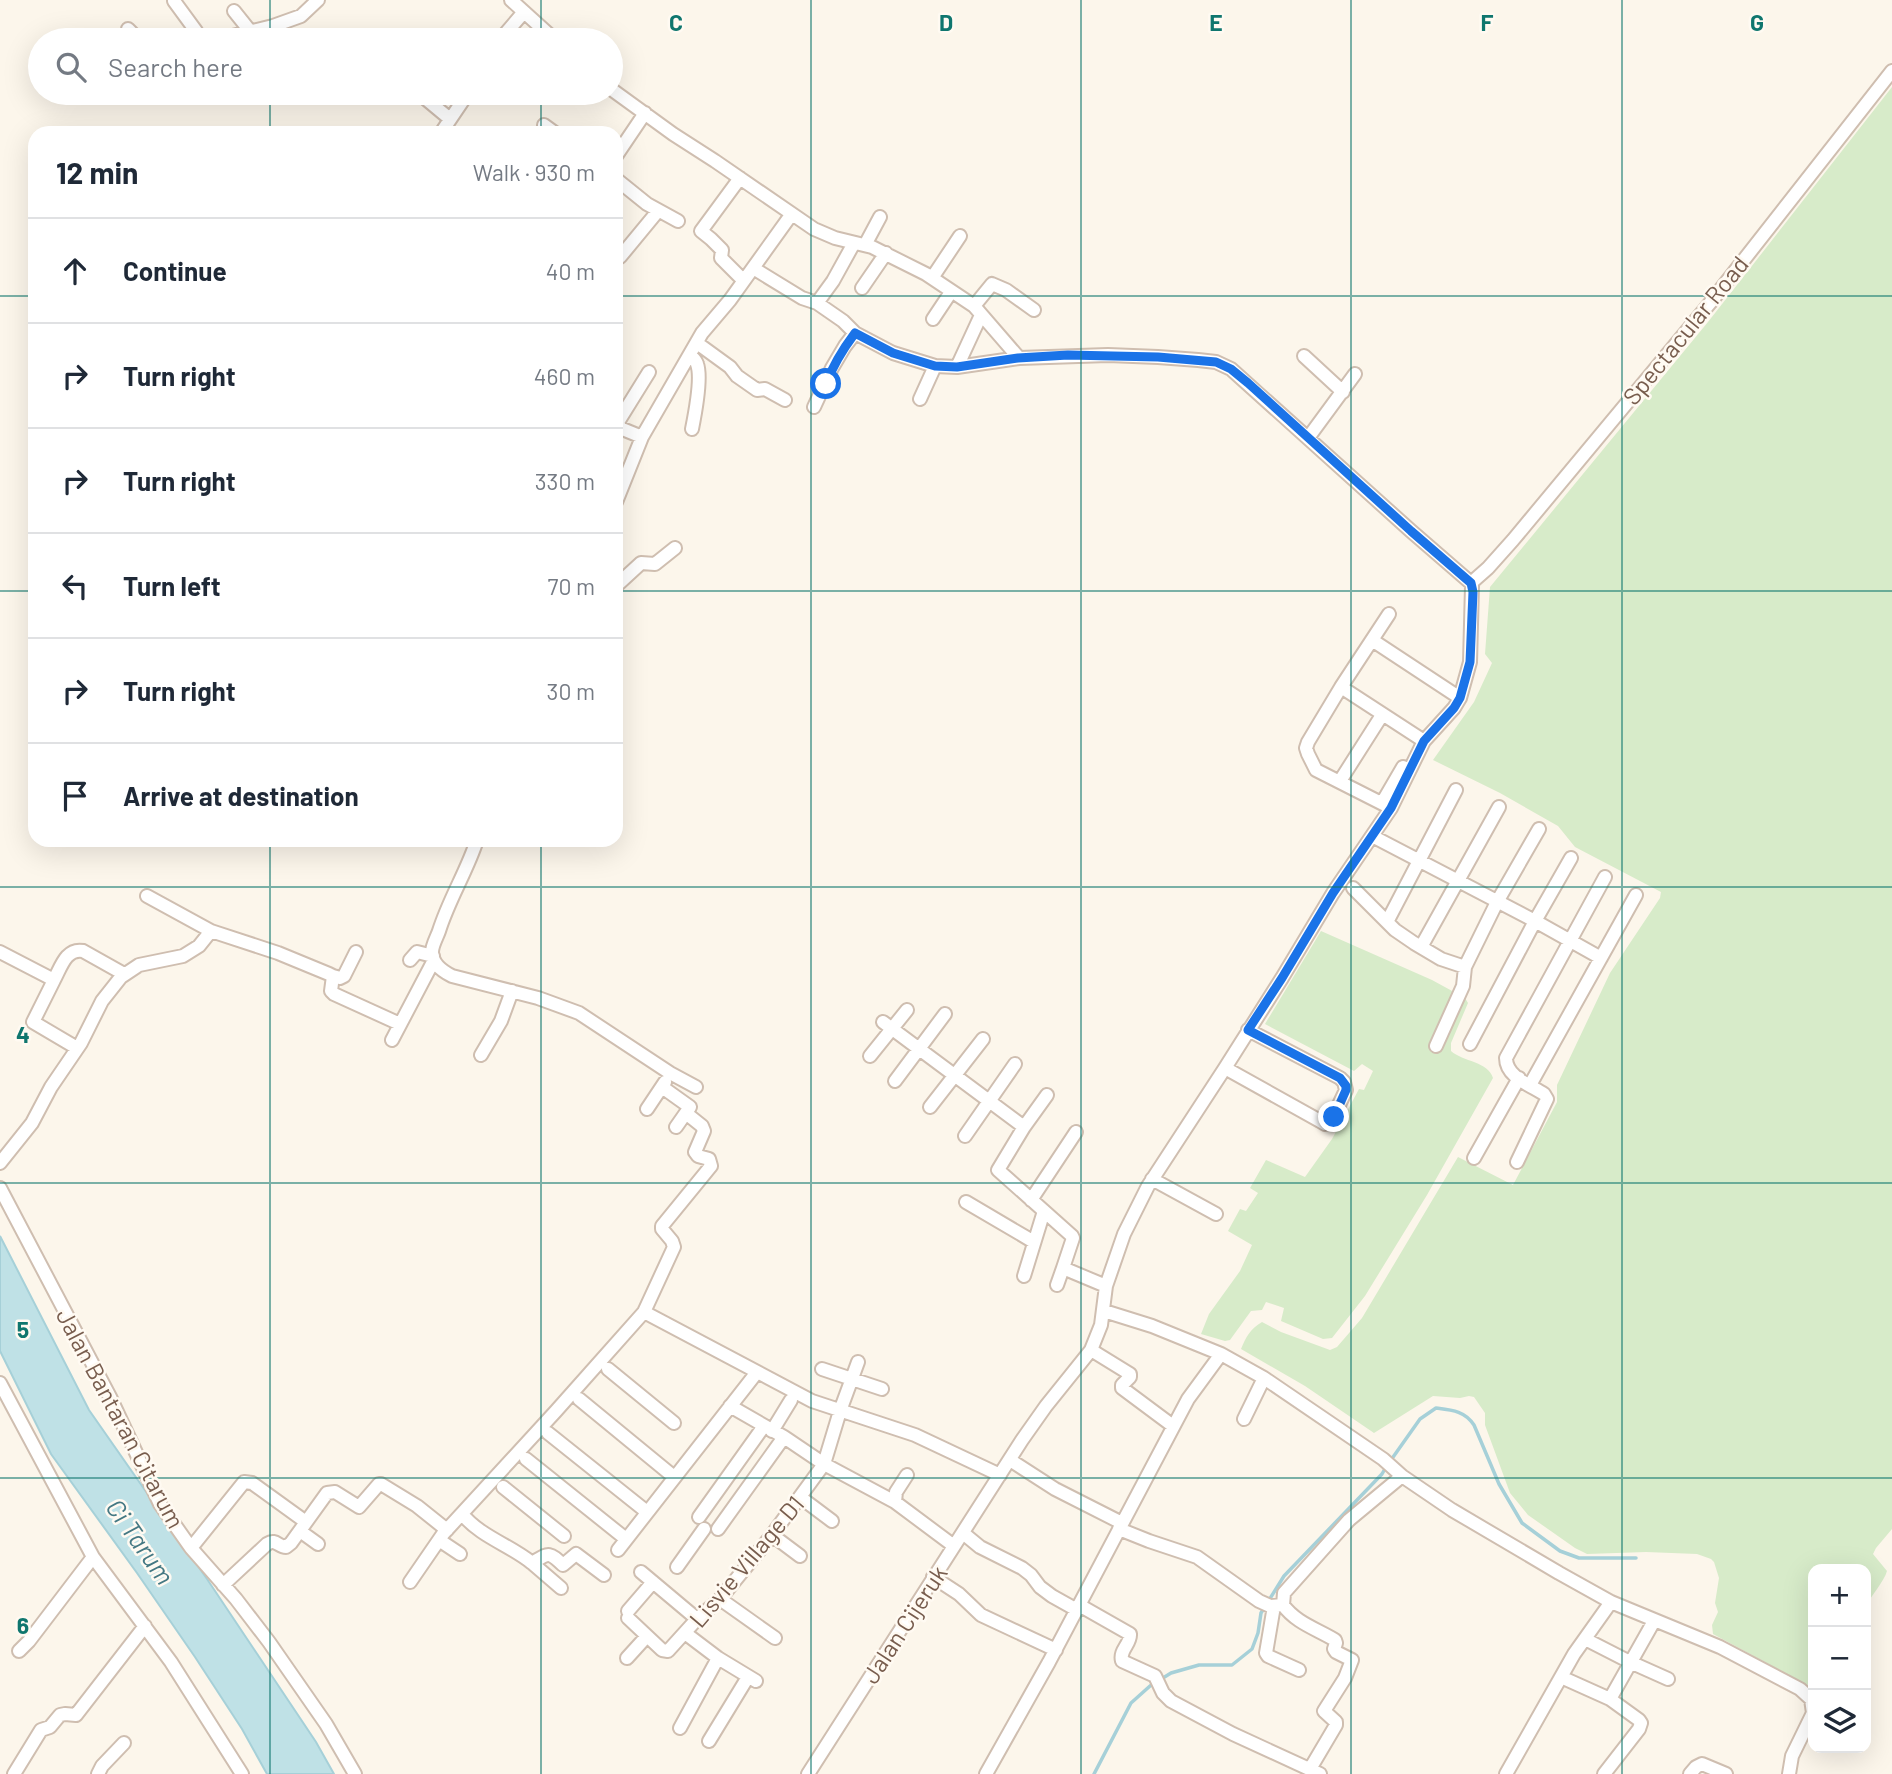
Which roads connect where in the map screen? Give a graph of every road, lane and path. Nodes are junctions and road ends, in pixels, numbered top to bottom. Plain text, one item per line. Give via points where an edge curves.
1 (318, 0) edge
2 (174, 1) edge
3 (518, 5) edge
4 (234, 11) dead end
5 (194, 28) edge
6 (248, 28) edge
7 (260, 28) edge
8 (506, 28) edge
9 (542, 28) edge
10 (1892, 71) edge
11 (623, 97) edge
12 (433, 105) edge
13 (460, 105) edge
14 (645, 113) junction
15 (450, 119) junction
16 (445, 126) edge
17 (623, 146) edge
18 (740, 178) junction
19 (623, 185) edge
20 (658, 211) junction
21 (790, 215) junction
22 (880, 217) dead end
23 (678, 221) dead end
24 (960, 236) dead end
25 (860, 244) junction
26 (623, 253) edge
27 (886, 253) junction
28 (753, 268) junction
29 (932, 278) junction
30 (743, 280) junction
31 (862, 288) dead end
32 (951, 292) junction
33 (817, 303) junction
34 (1034, 310) dead end
35 (978, 311) junction
36 (933, 318) dead end
37 (855, 333) junction
38 (693, 349) junction
39 (1304, 356) dead end
40 (1018, 358) junction
41 (935, 366) junction
42 (957, 367) junction
43 (649, 372) dead end
44 (1355, 374) dead end
45 (1343, 392) junction
46 (920, 399) dead end
47 (785, 400) dead end
48 (814, 407) dead end
49 (623, 414) edge
50 (623, 429) edge
51 (692, 429) dead end
52 (642, 437) junction
53 (1308, 438) junction
54 (623, 484) edge
55 (675, 548) dead end
56 (623, 580) edge
57 (1471, 583) junction
58 (1389, 614) dead end
59 (1372, 640) junction
60 (1342, 687) junction
61 (1460, 698) junction
62 (1382, 715) junction
63 (1422, 740) junction
64 (1340, 781) junction
65 (1456, 790) dead end
66 (1386, 806) junction
67 (1499, 807) dead end
68 (1539, 829) dead end
69 (1371, 836) junction
70 (475, 847) edge
71 (1571, 858) dead end
72 (1418, 860) junction
73 (1605, 877) dead end
74 (1458, 881) junction
75 (1353, 888) dead end
76 (1636, 895) dead end
77 (147, 896) dead end
78 (1497, 902) junction
79 (1535, 921) junction
80 (1387, 922) junction
81 (211, 931) junction
82 (1570, 941) junction
83 (1421, 947) junction
84 (0, 952) edge
85 (356, 952) dead end
86 (434, 958) junction
87 (1601, 958) junction
88 (410, 960) dead end
89 (1465, 967) junction
90 (124, 974) junction
91 (333, 976) junction
92 (54, 980) junction
93 (512, 991) junction
94 (907, 1010) dead end
95 (945, 1014) dead end
96 (400, 1024) junction
97 (887, 1025) junction
98 (1248, 1030) junction
99 (983, 1039) dead end
100 (392, 1040) dead end
101 (1470, 1044) dead end
102 (1436, 1046) dead end
103 (77, 1048) junction
104 (920, 1048) junction
105 (481, 1055) dead end
106 (870, 1056) dead end
107 (1015, 1064) dead end
108 (1225, 1068) junction
109 (670, 1073) junction
110 (955, 1074) junction
111 (1518, 1078) junction
112 (895, 1081) dead end
113 (1530, 1086) junction
114 (662, 1087) junction
115 (696, 1087) dead end
116 (1047, 1096) dead end
117 (989, 1102) junction
118 (930, 1107) dead end
119 (646, 1110) dead end
120 (687, 1114) junction
121 (676, 1127) dead end
122 (1024, 1127) junction
123 (1076, 1132) dead end
124 (965, 1136) dead end
125 (1474, 1158) dead end
126 (1517, 1162) dead end
127 (0, 1163) edge
128 (1152, 1179) junction
129 (0, 1188) edge
130 (1031, 1200) junction
131 (966, 1202) dead end
132 (1044, 1211) junction
133 (1216, 1214) dead end
134 (1034, 1242) junction
135 (1063, 1268) junction
136 (1024, 1276) dead end
137 (1057, 1285) dead end
138 (1106, 1286) junction
139 (1104, 1311) junction
140 (644, 1312) junction
141 (1091, 1350) junction
142 (1221, 1354) junction
143 (858, 1362) dead end
144 (608, 1369) dead end
145 (822, 1369) dead end
146 (754, 1376) dead end
147 (1264, 1378) junction
148 (851, 1379) junction
149 (0, 1383) edge
150 (882, 1389) dead end
151 (579, 1399) dead end
152 (1188, 1399) junction
153 (791, 1400) dead end
154 (730, 1406) junction
155 (1200, 1406) dead end
156 (840, 1411) junction
157 (1244, 1419) dead end
158 (674, 1423) dead end
159 (1173, 1426) junction
160 (768, 1428) junction
161 (548, 1433) dead end
162 (784, 1437) junction
163 (526, 1460) dead end
164 (1010, 1460) junction
165 (824, 1464) junction
166 (1400, 1474) junction
167 (907, 1475) dead end
168 (999, 1475) junction
169 (674, 1477) junction
170 (503, 1487) dead end
171 (800, 1497) junction
172 (895, 1502) junction
173 (647, 1512) junction
174 (463, 1514) junction
175 (832, 1521) dead end
176 (303, 1526) junction
177 (1121, 1526) junction
178 (718, 1530) dead end
179 (963, 1533) junction
180 (443, 1535) junction
181 (772, 1535) junction
182 (564, 1536) dead end
183 (626, 1539) junction
184 (318, 1544) dead end
185 (954, 1546) junction
186 (191, 1548) junction
187 (618, 1550) dead end
188 (460, 1554) dead end
189 (800, 1556) dead end
190 (93, 1557) junction
191 (533, 1563) junction
192 (563, 1565) junction
193 (677, 1567) dead end
194 (641, 1572) dead end
195 (604, 1575) dead end
196 (933, 1577) junction
197 (550, 1578) junction
198 (410, 1582) dead end
199 (653, 1582) junction
200 (223, 1584) junction
201 (561, 1588) dead end
202 (720, 1599) junction
203 (1611, 1602) junction
204 (1272, 1605) junction
205 (1078, 1607) junction
206 (697, 1619) junction
207 (1654, 1620) junction
208 (145, 1626) junction
209 (685, 1633) junction
210 (647, 1636) junction
211 (775, 1638) dead end
212 (1585, 1639) junction
213 (1056, 1650) junction
214 (19, 1651) dead end
215 (627, 1658) dead end
216 (718, 1658) junction
217 (1630, 1662) junction
218 (1299, 1670) dead end
219 (1561, 1677) junction
220 (1668, 1679) dead end
221 (1610, 1699) junction
222 (680, 1728) dead end
223 (709, 1741) dead end
224 (124, 1743) dead end
225 (20, 1771) edge
226 (1314, 1772) edge
227 (98, 1774) edge
228 (242, 1774) edge
229 (355, 1774) edge
230 (808, 1774) edge
231 (986, 1774) edge
232 (1506, 1774) edge
233 (1604, 1774) edge
234 (1690, 1774) edge
235 (1726, 1774) edge
236 (1789, 1774) edge

1 - 7 street via 301,16
2 - 5 street
3 - 8 street
3 - 9 street
4 - 6 street
10 - 57 street, Spectacular Road via 1680,339 1513,540
11 - 14 street
12 - 15 street
13 - 15 street
14 - 17 street
14 - 18 street
15 - 16 street
18 - 21 street
18 - 30 street via 701,231 722,250 722,258
19 - 20 street
20 - 23 street
20 - 26 street
21 - 25 street via 835,238
21 - 28 street
22 - 25 street
24 - 29 street
25 - 27 street
25 - 33 street
27 - 29 street
27 - 31 street
28 - 30 street
28 - 33 street
29 - 32 street
30 - 38 street
32 - 35 street
32 - 36 street
33 - 37 street
34 - 35 street via 992,284
35 - 40 street
35 - 42 street
37 - 41 street via 893,353
37 - 48 street
38 - 47 street via 730,367 757,390 765,389
38 - 51 street via 698,369
38 - 52 street
39 - 45 street
40 - 42 street
40 - 53 street via 1108,355 1216,362 1231,369
41 - 42 street
41 - 46 street
43 - 49 street
44 - 45 street
45 - 53 street
50 - 52 street
52 - 54 street
53 - 57 street
55 - 56 street via 655,564 641,563
57 - 61 street via 1470,662
58 - 59 street
59 - 60 street
59 - 61 street
60 - 62 street
60 - 64 street via 1306,748 1316,770
61 - 63 street, Jalan Cijeruk
62 - 63 street
62 - 64 street
63 - 66 street, Jalan Cijeruk
64 - 66 street
65 - 72 street
66 - 69 street, Jalan Cijeruk
67 - 74 street
68 - 78 street
69 - 72 street
69 - 98 street, Jalan Cijeruk
70 - 86 street via 443,918
71 - 79 street
72 - 74 street
72 - 80 street
73 - 82 street
74 - 78 street
74 - 83 street
75 - 80 street
76 - 87 street
77 - 81 street
78 - 79 street
78 - 89 street
79 - 82 street
79 - 101 street
80 - 83 street
81 - 90 street via 183,956 139,965
81 - 91 street
82 - 87 street
82 - 111 street via 1506,1058 1508,1069
83 - 89 street
84 - 92 street
85 - 91 street via 344,976
86 - 88 street via 417,952
86 - 93 street via 440,969 452,975
86 - 96 street
87 - 113 street
89 - 102 street via 1463,986
90 - 92 street via 75,950
90 - 103 street via 102,1001
91 - 96 street via 331,992
92 - 103 street via 33,1022
93 - 105 street
93 - 109 street via 579,1013
94 - 97 street
95 - 104 street
96 - 100 street
97 - 104 street
97 - 106 street
98 - 108 street, Jalan Cijeruk
98 - 108 street via 1344,1082 1346,1090 1331,1122 1325,1124
99 - 110 street
103 - 127 street via 32,1123
104 - 110 street
104 - 112 street
107 - 117 street
108 - 128 street, Jalan Cijeruk
109 - 114 street
109 - 115 street
110 - 117 street
110 - 118 street
111 - 113 street
111 - 125 street
113 - 126 street via 1544,1094 1547,1102
114 - 119 street
114 - 120 street via 689,1105
116 - 122 street
117 - 122 street
117 - 124 street
120 - 121 street
120 - 140 street via 703,1128 695,1152 711,1166 663,1226 674,1247
122 - 130 street via 998,1170
123 - 130 street
128 - 133 street
128 - 138 street, Jalan Cijeruk via 1130,1219
129 - 186 street, Jalan Bantaran Citarum via 110,1397 160,1504
130 - 132 street
131 - 134 street
132 - 134 street
132 - 135 street via 1073,1237
134 - 136 street
135 - 137 street
135 - 138 street
138 - 139 street, Jalan Cijeruk
139 - 141 street, Jalan Cijeruk
139 - 142 street
140 - 156 street
140 - 174 street
141 - 159 street via 1130,1374 1122,1388
141 - 164 street, Jalan Cijeruk
142 - 147 street
142 - 152 street
143 - 148 street, Lisvie Village D1
144 - 158 street
145 - 148 street
146 - 154 street
147 - 157 street
147 - 166 street
148 - 150 street
148 - 156 street, Lisvie Village D1
149 - 190 street
151 - 169 street
152 - 155 street
152 - 159 street
153 - 160 street
154 - 160 street
154 - 169 street
156 - 165 street, Lisvie Village D1
156 - 168 street via 915,1436
159 - 177 street
160 - 162 street
160 - 193 street via 701,1523
161 - 173 street
162 - 165 street
162 - 178 street
163 - 183 street
164 - 168 street, Jalan Cijeruk
164 - 177 street
165 - 171 street, Lisvie Village D1
165 - 172 street
166 - 203 street via 1452,1510
166 - 204 street via 1349,1520
167 - 172 street
168 - 179 street, Jalan Cijeruk
169 - 173 street
170 - 182 street
171 - 175 street
171 - 181 street, Lisvie Village D1
172 - 185 street
173 - 183 street
174 - 180 street
174 - 191 street via 477,1530
176 - 180 street via 327,1493 335,1492 359,1507 380,1483 417,1506
176 - 184 street
176 - 186 street via 252,1483 244,1482
176 - 200 street via 286,1548 276,1542 267,1544
177 - 204 street via 1197,1557 1252,1597
177 - 205 street
179 - 185 street, Jalan Cijeruk
179 - 205 street via 1022,1568 1052,1596
180 - 188 street
180 - 198 street
181 - 189 street
181 - 202 street, Lisvie Village D1
183 - 187 street
185 - 196 street, Jalan Cijeruk
186 - 200 street, Jalan Bantaran Citarum
190 - 208 street
190 - 214 street
191 - 192 street via 548,1554
191 - 197 street
192 - 195 street via 577,1554
192 - 197 street
194 - 199 street
196 - 213 street via 981,1615
196 - 230 street, Jalan Cijeruk
197 - 201 street
199 - 206 street
199 - 210 street via 628,1615
200 - 229 street, Jalan Bantaran Citarum via 327,1724
202 - 206 street, Lisvie Village D1
202 - 211 street
203 - 207 street
203 - 212 street
204 - 218 street via 1266,1653
204 - 226 street via 1335,1640 1336,1652 1352,1660 1324,1711 1336,1725
205 - 213 street
205 - 226 street via 1130,1634 1122,1661 1159,1683 1166,1698
206 - 209 street, Lisvie Village D1
207 - 217 street
207 - 236 street via 1720,1647 1811,1699 1813,1713 1792,1756
208 - 225 street via 76,1715 60,1715 43,1728
208 - 228 street
209 - 210 street, Lisvie Village D1 via 668,1651
209 - 216 street
210 - 215 street
212 - 217 street
212 - 219 street
213 - 231 street
216 - 222 street
216 - 223 street via 752,1679
217 - 220 street
217 - 221 street
219 - 221 street
219 - 232 street
221 - 233 street via 1641,1723
224 - 227 street
234 - 235 street via 1703,1764

